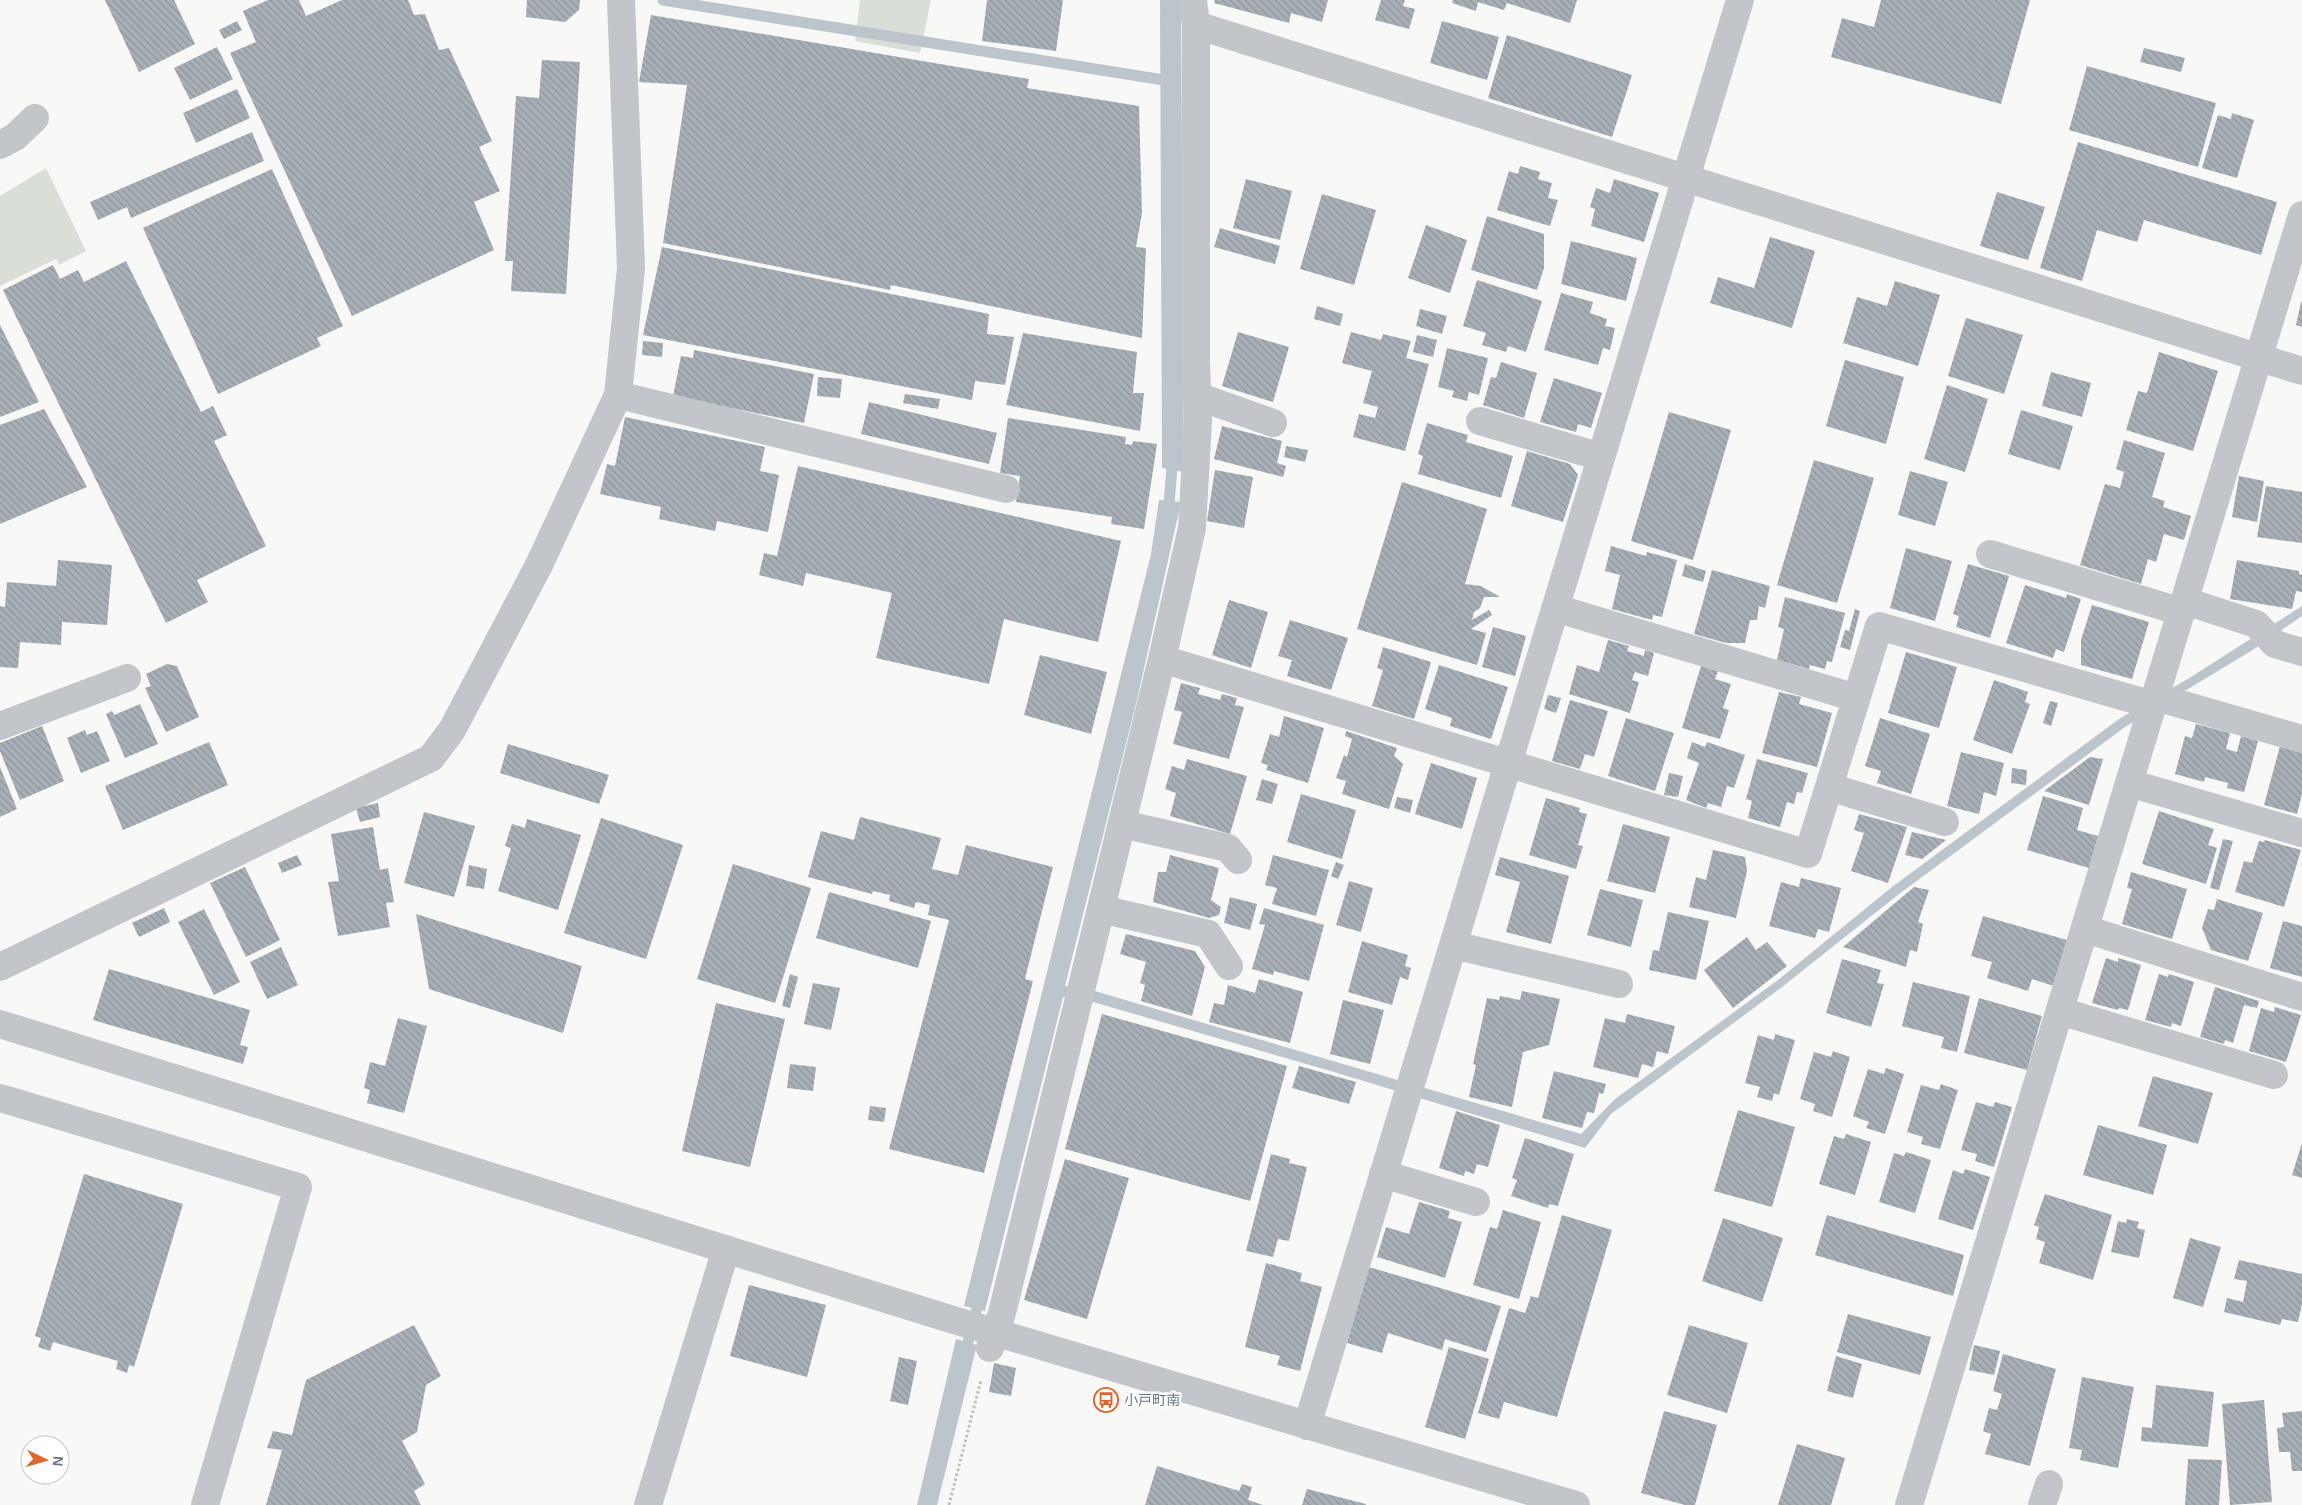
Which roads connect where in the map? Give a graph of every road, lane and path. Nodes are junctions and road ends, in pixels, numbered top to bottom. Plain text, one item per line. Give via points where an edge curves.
1 (620, 0) edge
2 (1740, 0) edge
3 (1195, 12) edge
4 (35, 118) dead end
5 (0, 145) edge
6 (1686, 178) junction
7 (2302, 215) edge
8 (2259, 358) junction
9 (2302, 372) edge
10 (618, 395) junction
11 (1197, 396) junction
12 (1480, 421) dead end
13 (1273, 423) dead end
14 (1601, 457) junction
15 (1006, 489) dead end
16 (1990, 554) dead end
17 (2184, 607) junction
18 (1555, 608) junction
19 (2302, 652) edge
20 (1162, 659) junction
21 (127, 678) dead end
22 (1856, 698) junction
23 (2155, 701) junction
24 (0, 726) edge
25 (2302, 739) edge
26 (1508, 764) junction
27 (2129, 783) junction
28 (1829, 787) junction
29 (1945, 822) dead end
30 (1122, 824) junction
31 (2302, 833) edge
32 (1238, 860) dead end
33 (1101, 909) junction
34 (2085, 929) junction
35 (1454, 944) junction
36 (1229, 966) dead end
37 (0, 967) edge
38 (1619, 984) dead end
39 (2302, 997) edge
40 (2060, 1011) junction
41 (0, 1024) edge
42 (2274, 1075) dead end
43 (0, 1098) edge
44 (1383, 1174) junction
45 (1476, 1202) dead end
46 (726, 1250) junction
47 (991, 1337) junction
48 (1307, 1426) junction
49 (1530, 1499) edge
50 (205, 1505) edge
51 (648, 1505) edge
52 (949, 1505) edge
53 (1576, 1505) edge
54 (1909, 1505) edge

1 - 10 street via 631,268
2 - 6 street
3 - 6 street
3 - 11 street
4 - 5 street via 15,137
6 - 8 street
6 - 14 street
7 - 8 street
8 - 9 street
8 - 17 street
10 - 15 street
10 - 37 street via 539,565 452,730 431,758
11 - 13 street
11 - 20 street via 1192,528
12 - 14 street
14 - 18 street
16 - 17 street
17 - 19 street via 2256,624 2275,644
17 - 23 street
18 - 22 street
18 - 26 street
20 - 26 street
20 - 30 street
21 - 24 street
22 - 23 street via 1878,626
22 - 28 street
23 - 25 street
23 - 27 street
26 - 28 street via 1808,854
26 - 35 street
27 - 31 street
27 - 34 street
28 - 29 street
30 - 32 street via 1228,848
30 - 33 street
33 - 36 street via 1208,934
33 - 47 street
34 - 39 street
34 - 40 street
35 - 38 street
35 - 44 street
40 - 42 street
40 - 54 street
41 - 46 street
43 - 50 street via 298,1187
44 - 45 street
44 - 48 street
46 - 47 street via 947,1318
46 - 51 street
47 - 48 street
47 - 52 path
48 - 49 street
49 - 53 street

